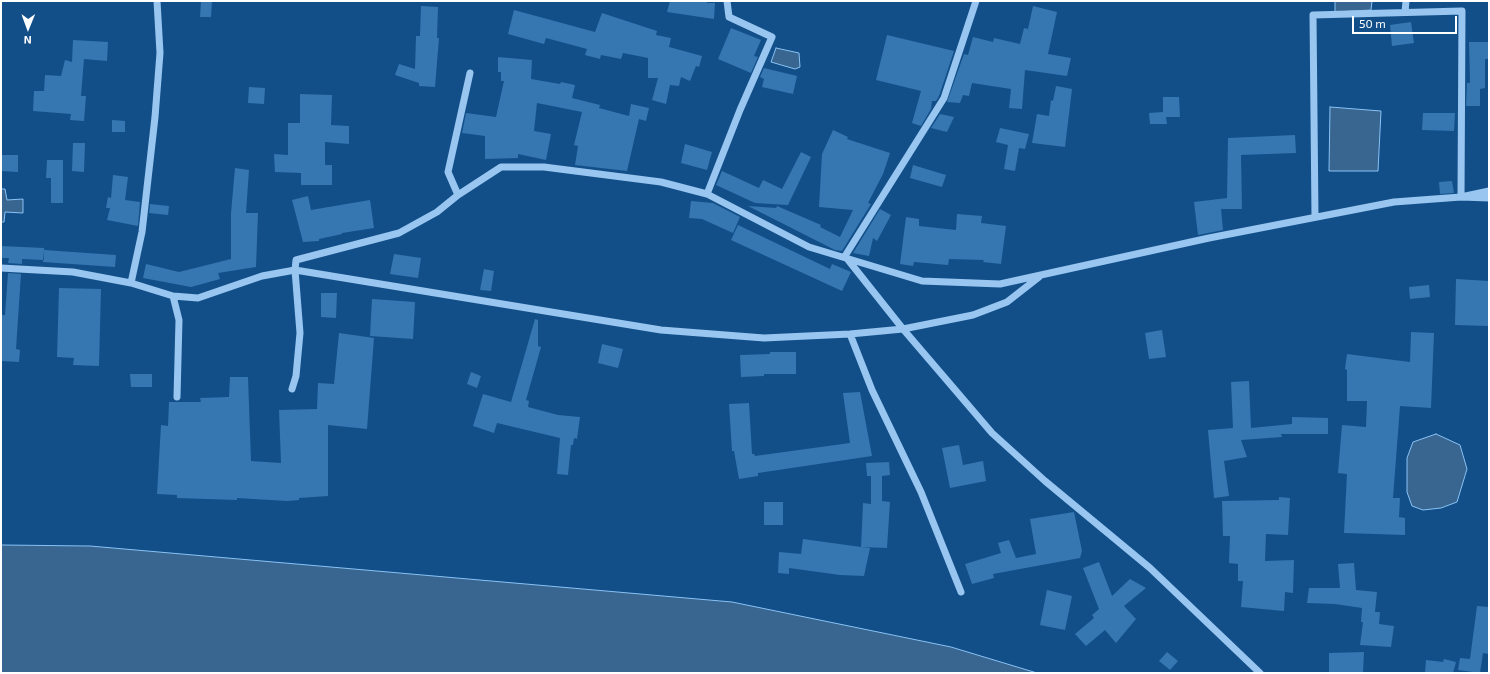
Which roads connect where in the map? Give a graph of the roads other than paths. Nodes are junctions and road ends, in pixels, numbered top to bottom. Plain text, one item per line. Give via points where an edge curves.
1 (156, 1) edge
2 (727, 1) edge
3 (976, 1) edge
4 (1406, 1) edge
5 (1405, 12) junction
6 (470, 73) dead end
7 (1489, 191) edge
8 (707, 194) junction
9 (458, 195) junction
10 (1461, 197) junction
11 (1489, 198) edge
12 (1315, 217) junction
13 (845, 256) junction
14 (1, 268) edge
15 (295, 270) junction
16 (1040, 276) junction
17 (131, 283) junction
18 (173, 296) junction
19 (903, 329) junction
20 (850, 334) junction
21 (292, 389) dead end
22 (178, 397) dead end
23 (961, 592) dead end
24 (1260, 673) edge

1 - 17 street via 160,52 155,117 142,232
2 - 8 street via 729,17 772,38
3 - 13 street via 944,98
4 - 5 street
5 - 10 street via 1462,11
5 - 12 street via 1313,15
6 - 9 street via 448,172
7 - 10 street
8 - 9 street via 653,181 544,167 501,167
8 - 13 street via 809,247
9 - 15 street via 437,212 399,233 296,260
10 - 11 street
10 - 12 street via 1394,202
12 - 16 street
13 - 16 street via 922,281 1000,284
13 - 19 street
14 - 17 street via 72,272
15 - 18 street via 262,276 198,298
15 - 20 street via 661,330 764,338
15 - 21 street via 300,333 296,376
16 - 19 street via 1007,302 974,315
17 - 18 street
18 - 22 street via 179,320
19 - 20 street
19 - 24 street via 992,433 1045,481 1150,568
20 - 23 street via 872,390 921,492

